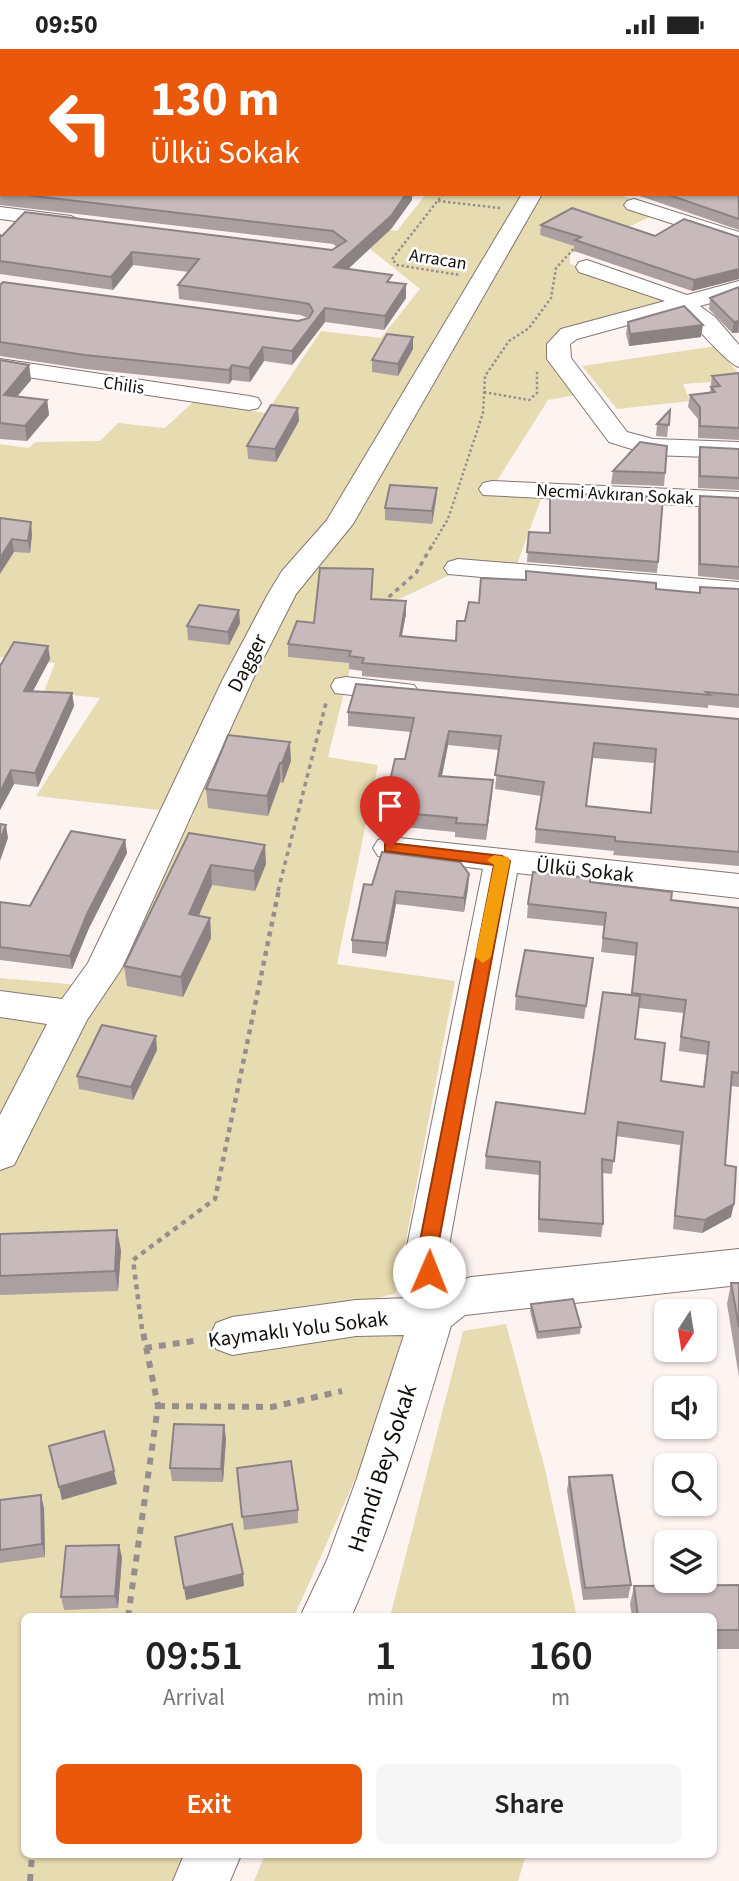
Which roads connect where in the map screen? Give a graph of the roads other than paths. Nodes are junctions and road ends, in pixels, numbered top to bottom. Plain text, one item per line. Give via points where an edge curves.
1 (527, 202) edge
2 (634, 205) dead end
3 (0, 213) edge
4 (97, 225) edge
5 (739, 239) edge
6 (577, 267) road end
7 (739, 288) edge
8 (687, 304) junction
9 (739, 361) edge
10 (0, 366) edge
11 (249, 403) dead end
12 (739, 450) edge
13 (492, 489) dead end
14 (739, 500) edge
15 (458, 568) dead end
16 (739, 591) edge
17 (337, 691) road end
18 (427, 694) edge
19 (390, 848) dead end
20 (502, 861) junction
21 (739, 886) edge
22 (0, 1005) edge
23 (71, 1014) junction
24 (0, 1154) edge
25 (739, 1267) edge
26 (432, 1316) junction
27 (232, 1336) road end
28 (327, 1613) edge
29 (212, 1858) edge
30 (201, 1881) edge

1 - 23 street, Dagger via 339,524 282,594 104,968
2 - 5 street
3 - 4 street
6 - 8 street via 662,291
7 - 8 street
8 - 9 street
8 - 12 street via 569,334 557,345 559,359 618,437 651,447
10 - 11 street, Chilis
13 - 14 street, Necmi Avkıran Sokak
15 - 16 street
17 - 18 street
19 - 20 street, Ülkü Sokak
20 - 21 street, Ülkü Sokak
20 - 26 street via 427,1251
22 - 23 street
23 - 24 street, Dagger
25 - 26 street, Kaymaklı Yolu Sokak via 471,1295 452,1301
26 - 27 street, Kaymaklı Yolu Sokak via 356,1318
26 - 28 street, Hamdi Bey Sokak via 381,1478
29 - 30 street

